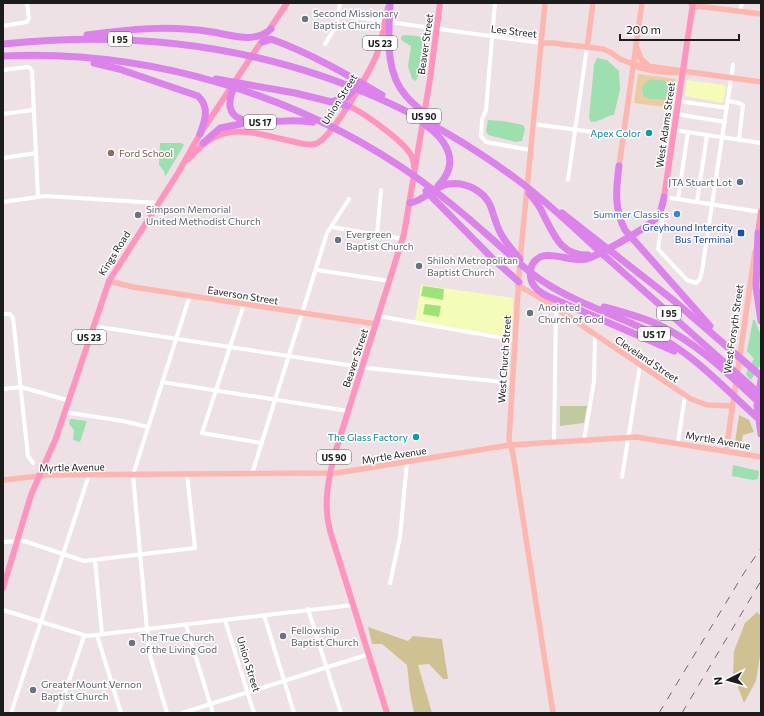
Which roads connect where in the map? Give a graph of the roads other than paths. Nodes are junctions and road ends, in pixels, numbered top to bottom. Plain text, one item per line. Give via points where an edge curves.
1 (27, 3) edge
2 (288, 3) edge
3 (340, 3) edge
4 (389, 3) edge
5 (440, 3) edge
6 (495, 3) edge
7 (545, 3) edge
8 (593, 3) edge
9 (642, 3) edge
10 (692, 3) edge
11 (742, 3) edge
12 (740, 12) junction
13 (761, 14) edge
14 (338, 15) junction
15 (387, 22) junction
16 (3, 26) edge
17 (271, 29) junction
18 (437, 29) junction
19 (492, 37) junction
20 (47, 40) junction
21 (263, 42) junction
22 (541, 43) junction
23 (636, 43) junction
24 (3, 44) edge
25 (325, 44) dead end
26 (587, 47) junction
27 (3, 56) edge
28 (67, 57) junction
29 (633, 64) junction
30 (647, 64) junction
31 (733, 65) dead end
32 (3, 70) edge
33 (683, 71) junction
34 (731, 78) junction
35 (360, 79) junction
36 (761, 82) edge
37 (235, 85) junction
38 (367, 90) junction
39 (330, 101) junction
40 (678, 101) junction
41 (728, 101) junction
42 (348, 106) junction
43 (727, 108) junction
44 (33, 110) junction
45 (3, 114) edge
46 (676, 114) junction
47 (416, 118) junction
48 (257, 122) junction
49 (724, 122) junction
50 (321, 123) junction
51 (430, 123) junction
52 (533, 124) junction
53 (575, 130) junction
54 (674, 130) junction
55 (688, 132) junction
56 (200, 134) junction
57 (707, 135) junction
58 (623, 136) junction
59 (722, 137) junction
60 (738, 139) junction
61 (203, 143) junction
62 (761, 143) edge
63 (530, 150) junction
64 (36, 153) junction
65 (3, 158) edge
66 (619, 166) joint
67 (178, 172) junction
68 (411, 172) junction
69 (568, 180) dead end
70 (381, 190) dead end
71 (430, 193) junction
72 (534, 195) junction
73 (38, 197) junction
74 (664, 197) junction
75 (349, 199) dead end
76 (678, 199) junction
77 (3, 202) edge
78 (697, 202) junction
79 (158, 203) junction
80 (410, 203) junction
81 (712, 204) junction
82 (761, 211) edge
83 (332, 227) junction
84 (758, 233) junction
85 (377, 235) junction
86 (403, 239) junction
87 (592, 240) junction
88 (509, 250) junction
89 (604, 251) junction
90 (317, 270) junction
91 (108, 281) junction
92 (390, 281) junction
93 (518, 283) junction
94 (190, 295) junction
95 (576, 299) junction
96 (244, 304) junction
97 (556, 308) junction
98 (303, 313) junction
99 (3, 314) edge
100 (378, 316) junction
101 (761, 322) edge
102 (376, 324) junction
103 (93, 326) junction
104 (595, 335) junction
105 (176, 338) junction
106 (514, 340) junction
107 (727, 346) junction
108 (230, 347) junction
109 (289, 356) junction
110 (640, 364) junction
111 (362, 367) junction
112 (761, 376) edge
113 (761, 380) edge
114 (162, 382) junction
115 (512, 383) junction
116 (721, 385) junction
117 (20, 387) junction
118 (3, 389) edge
119 (216, 390) junction
120 (761, 395) edge
121 (685, 396) junction
122 (67, 400) junction
123 (275, 400) junction
124 (761, 404) edge
125 (732, 406) junction
126 (348, 411) junction
127 (64, 412) junction
128 (761, 421) edge
129 (148, 427) junction
130 (761, 434) edge
131 (629, 437) junction
132 (584, 440) junction
133 (262, 442) junction
134 (554, 442) junction
135 (678, 442) junction
136 (510, 445) junction
137 (726, 451) junction
138 (761, 457) edge
139 (33, 462) dead end
140 (407, 462) junction
141 (329, 473) junction
142 (187, 474) junction
143 (252, 474) junction
144 (89, 475) junction
145 (133, 475) junction
146 (39, 476) junction
147 (622, 477) dead end
148 (3, 480) edge
149 (19, 540) junction
150 (3, 542) edge
151 (63, 554) junction
152 (141, 556) junction
153 (95, 561) junction
154 (4, 581) edge
155 (390, 583) dead end
156 (3, 588) edge
157 (353, 605) junction
158 (308, 609) junction
159 (3, 610) edge
160 (264, 615) junction
161 (225, 620) junction
162 (40, 622) junction
163 (186, 625) junction
164 (147, 629) junction
165 (102, 634) junction
166 (96, 635) junction
167 (84, 636) junction
168 (369, 654) junction
169 (327, 668) junction
170 (284, 681) junction
171 (247, 692) junction
172 (211, 704) junction
173 (11, 713) edge
174 (58, 713) edge
175 (121, 713) edge
176 (167, 713) edge
177 (182, 713) edge
178 (214, 713) edge
179 (254, 713) edge
180 (294, 713) edge
181 (341, 713) edge
182 (387, 713) edge
183 (553, 713) edge

1 - 16 street via 28,21
2 - 17 main road, Kings Road / US 17
3 - 14 street
4 - 15 highway
5 - 18 main road, Beaver Street / US 90
6 - 19 street
7 - 22 street, West Church Street
8 - 26 street
9 - 23 street
10 - 12 street
10 - 33 main road, West Adams Street
11 - 12 street
12 - 13 street
14 - 15 street, Lee Street
14 - 25 street via 336,26
15 - 18 street, Lee Street
15 - 35 main road, Union Street / US 23 via 377,53
15 - 51 highway via 394,76 405,95
17 - 20 highway via 251,38 192,29 151,28
17 - 21 main road, Kings Road / US 17
18 - 19 street, Lee Street
18 - 68 main road, Beaver Street / US 90
19 - 22 street, Lee Street
19 - 63 street via 486,110 480,134 486,142
20 - 24 highway, I 95
20 - 38 highway, I 95 via 105,38 192,45 265,59
21 - 35 highway via 271,39
21 - 37 main road, Kings Road / US 17
22 - 26 street, Lee Street
22 - 52 street, West Church Street
23 - 29 street
23 - 30 street via 639,56
26 - 29 street, Lee Street via 605,50
26 - 53 street
27 - 28 highway, I 95
28 - 37 highway, I 95 via 132,64
28 - 56 highway via 119,69 196,95 206,112
29 - 30 street, Lee Street
29 - 33 street, Lee Street via 637,67 678,73
29 - 58 street
30 - 33 street, Lee Street
31 - 34 street
32 - 44 street via 30,68 33,74
33 - 34 street, Lee Street
33 - 40 main road, West Adams Street
34 - 36 street, Lee Street
34 - 41 street
35 - 38 highway
35 - 39 highway via 346,98
35 - 42 main road, Union Street / US 23
37 - 39 highway
37 - 48 highway, US 17 via 230,100 232,111 240,119
37 - 50 highway
37 - 56 main road, Kings Road / US 23
38 - 47 highway
38 - 47 highway, I 95
39 - 42 highway
40 - 43 street
40 - 46 main road, West Adams Street
41 - 43 street
41 - 60 street via 743,105
42 - 61 main road, Union Street / US 23 via 326,138 316,144 236,131 217,135
42 - 68 main road via 366,116 406,149 413,159
43 - 49 street
44 - 45 street
44 - 64 street
46 - 49 street
46 - 54 main road, West Adams Street
47 - 51 highway, I 95
48 - 50 highway, US 17 via 297,120
48 - 61 highway via 223,126
49 - 59 street
50 - 68 highway
51 - 71 highway via 444,142 449,159 446,176
51 - 72 highway via 491,161
52 - 53 street
52 - 63 street, West Church Street
53 - 58 street
53 - 69 street
54 - 55 street
54 - 74 main road, West Adams Street
55 - 57 street
55 - 76 street
56 - 67 main road, Kings Road / US 23
57 - 59 street
57 - 78 street
58 - 66 street
59 - 60 street
59 - 81 street
60 - 62 street
61 - 67 main road, Union Street / US 23
63 - 93 street, West Church Street
64 - 65 street
64 - 73 street
66 - 107 highway via 616,201 625,230
67 - 79 main road, Kings Road / US 23
68 - 80 main road, Beaver Street / US 90
68 - 88 highway
68 - 93 highway
70 - 85 street
71 - 80 highway
71 - 88 highway via 441,186 452,184 461,184 477,191 489,203
72 - 87 highway, I 95
72 - 89 highway via 555,239 563,248 580,255 593,255
73 - 77 street
73 - 79 street
74 - 76 street
74 - 81 street, West Adams Street via 658,249 686,280 696,283 702,274
74 - 89 highway via 660,212 653,221
75 - 83 street
76 - 78 street
78 - 81 street
79 - 91 main road, Kings Road / US 23
80 - 86 main road, Beaver Street / US 90
81 - 82 street
82 - 84 main road, West Forsyth Street
83 - 85 street
83 - 90 street
84 - 101 highway via 756,287
84 - 125 street, West Forsyth Street
85 - 86 street
86 - 92 main road, Beaver Street / US 90
87 - 107 highway via 620,257
87 - 120 highway, I 95 via 614,264
88 - 95 highway, I 95 via 533,274
89 - 116 highway via 582,260 552,255 541,257 532,265 531,282 537,290 547,296 672,349
90 - 92 street
90 - 98 street
91 - 94 street, Eaverson Street
91 - 103 main road, Kings Road / US 23
92 - 100 main road, Beaver Street / US 90
93 - 97 street, Cleveland Street
93 - 106 street, West Church Street
94 - 96 street, Eaverson Street
94 - 105 street
95 - 116 highway, US 17 via 668,342 692,358
95 - 124 highway, I 95 via 659,325 690,343
96 - 98 street, Eaverson Street
96 - 108 street
97 - 104 street, Cleveland Street
97 - 134 street
98 - 102 street, Eaverson Street
98 - 109 street
99 - 117 street via 10,314 13,318
100 - 102 main road, Beaver Street / US 90
100 - 106 street
102 - 111 main road, Beaver Street / US 90
103 - 105 street
103 - 122 main road, Kings Road / US 23
104 - 110 street, Cleveland Street
104 - 132 street via 594,381
105 - 108 street
105 - 114 street
106 - 115 street, West Church Street
107 - 112 highway
108 - 109 street
108 - 119 street
109 - 111 street
109 - 123 street
110 - 121 street, Cleveland Street
110 - 131 street
111 - 115 street
111 - 126 main road, Beaver Street / US 90
113 - 130 highway via 757,406
114 - 119 street
114 - 129 street
115 - 136 street, West Church Street
116 - 128 highway, US 17
117 - 118 street
117 - 122 street
117 - 139 street via 28,456
119 - 123 street
119 - 133 street via 202,433
121 - 125 street, Cleveland Street via 707,405
121 - 135 street
122 - 127 main road, Kings Road / US 23
123 - 126 street
123 - 133 street
125 - 137 street, West Forsyth Street
126 - 141 main road, Beaver Street / US 90
127 - 129 street
127 - 146 main road, Kings Road / US 23
129 - 145 street
131 - 132 street, Myrtle Avenue
131 - 135 street, Myrtle Avenue
131 - 147 street
132 - 134 street, Myrtle Avenue
133 - 143 street
134 - 136 street, Myrtle Avenue
135 - 137 street, Myrtle Avenue
136 - 140 street, Myrtle Avenue
136 - 183 street, West Church Street via 517,475
137 - 138 street, Myrtle Avenue
140 - 141 street, Myrtle Avenue
140 - 155 street via 400,537
141 - 143 street, Myrtle Avenue
141 - 157 main road, Beaver Street / US 90 via 326,500 328,521
142 - 143 street, Myrtle Avenue
142 - 145 street, Myrtle Avenue
142 - 152 street via 194,548
144 - 145 street, Myrtle Avenue
144 - 146 street, Myrtle Avenue
144 - 151 street
145 - 152 street
146 - 148 street, Myrtle Avenue
146 - 149 main road, Kings Road / US 23
149 - 150 street
149 - 151 street
149 - 154 main road, Kings Road / US 23
151 - 153 street via 84,561
151 - 162 street
152 - 153 street
152 - 164 street
153 - 165 street
154 - 156 main road, Kings Road / US 23
157 - 158 street
157 - 168 main road, Beaver Street / US 90
158 - 160 street
158 - 169 street
159 - 162 street
160 - 161 street
160 - 170 street
161 - 163 street
161 - 171 street, Union Street
162 - 167 street
162 - 173 street
163 - 164 street
163 - 172 street
164 - 165 street
164 - 176 street via 149,652
165 - 166 street
166 - 167 street
166 - 175 street
167 - 174 street
168 - 169 street
168 - 182 main road, Beaver Street / US 90
169 - 170 street
169 - 181 street
170 - 171 street
170 - 180 street
171 - 172 street
171 - 179 street, Union Street
172 - 177 street
172 - 178 street

